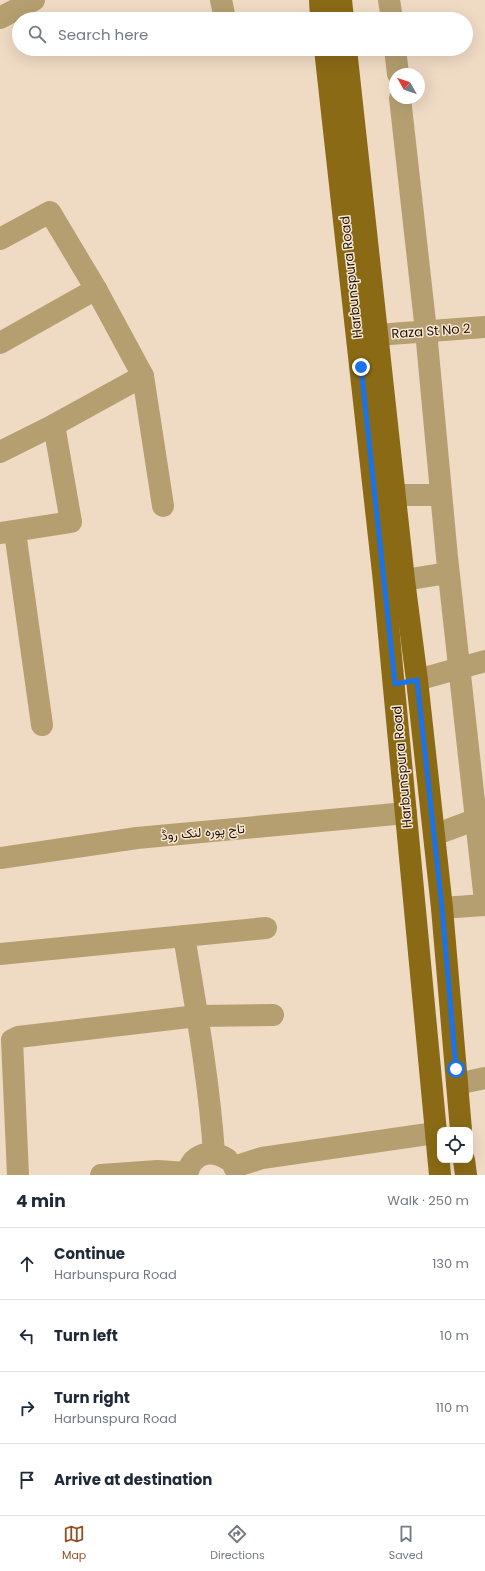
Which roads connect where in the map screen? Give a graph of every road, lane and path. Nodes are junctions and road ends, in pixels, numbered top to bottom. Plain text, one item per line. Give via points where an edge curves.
1 (34, 0) edge
2 (221, 0) edge
3 (320, 0) edge
4 (341, 0) edge
5 (389, 0) edge
6 (224, 12) edge
7 (321, 12) edge
8 (342, 12) edge
9 (391, 12) edge
10 (0, 18) edge
11 (327, 56) edge
12 (345, 56) edge
13 (396, 56) edge
14 (397, 68) edge
15 (341, 101) junction
16 (401, 104) edge
17 (0, 239) edge
18 (96, 289) junction
19 (485, 327) edge
20 (426, 331) junction
21 (377, 335) junction
22 (0, 343) edge
23 (143, 376) junction
24 (54, 425) junction
25 (0, 452) edge
26 (395, 495) junction
27 (441, 495) junction
28 (163, 506) dead end
29 (7, 533) edge
30 (448, 573) junction
31 (404, 580) junction
32 (485, 661) edge
33 (459, 668) junction
34 (417, 680) junction
35 (395, 684) junction
36 (42, 725) dead end
37 (406, 813) junction
38 (481, 818) edge
39 (434, 835) junction
40 (0, 858) edge
41 (485, 901) edge
42 (485, 905) edge
43 (442, 908) junction
44 (266, 928) dead end
45 (184, 936) junction
46 (0, 954) edge
47 (273, 1015) dead end
48 (197, 1016) junction
49 (485, 1078) edge
50 (457, 1084) junction
51 (462, 1127) edge
52 (435, 1133) junction
53 (214, 1153) junction
54 (464, 1163) edge
55 (235, 1171) edge
56 (187, 1174) edge
57 (18, 1175) edge
58 (101, 1175) edge
59 (440, 1175) edge
60 (466, 1175) edge

1 - 10 street
2 - 6 street
3 - 7 main road
4 - 8 main road
5 - 9 street
11 - 15 main road, Harbunspura Road
12 - 15 main road, Harbunspura Road
13 - 14 street
15 - 21 main road, Harbunspura Road
15 - 35 main road, Harbunspura Road
16 - 20 street
17 - 18 street via 50,212
18 - 22 street
18 - 23 street
19 - 20 street, Raza St No 2
20 - 21 street, Raza St No 2
20 - 27 street
21 - 26 main road, Harbunspura Road
23 - 24 street
23 - 28 street
24 - 25 street
24 - 29 street via 71,522
26 - 27 street
26 - 31 main road, Harbunspura Road
27 - 30 street
29 - 36 street
30 - 31 street
30 - 33 street
31 - 34 main road, Harbunspura Road
32 - 33 street
33 - 34 street
33 - 38 street
34 - 35 main road
34 - 39 main road, Harbunspura Road
35 - 37 main road, Harbunspura Road
37 - 40 street, تاج پورہ لنک روڈ via 137,838
37 - 52 main road, Harbunspura Road
38 - 39 street
38 - 41 street
39 - 43 main road, Harbunspura Road
42 - 43 street
43 - 50 main road, Harbunspura Road
44 - 45 street
45 - 46 street
45 - 48 street
47 - 48 street
48 - 53 street
48 - 57 street via 18,1037 12,1040
49 - 50 street
50 - 51 main road, Harbunspura Road
52 - 55 street via 262,1158
52 - 59 main road, Harbunspura Road
53 - 55 street via 228,1159
53 - 56 street via 207,1153 193,1162
54 - 60 main road
56 - 58 street via 158,1171

